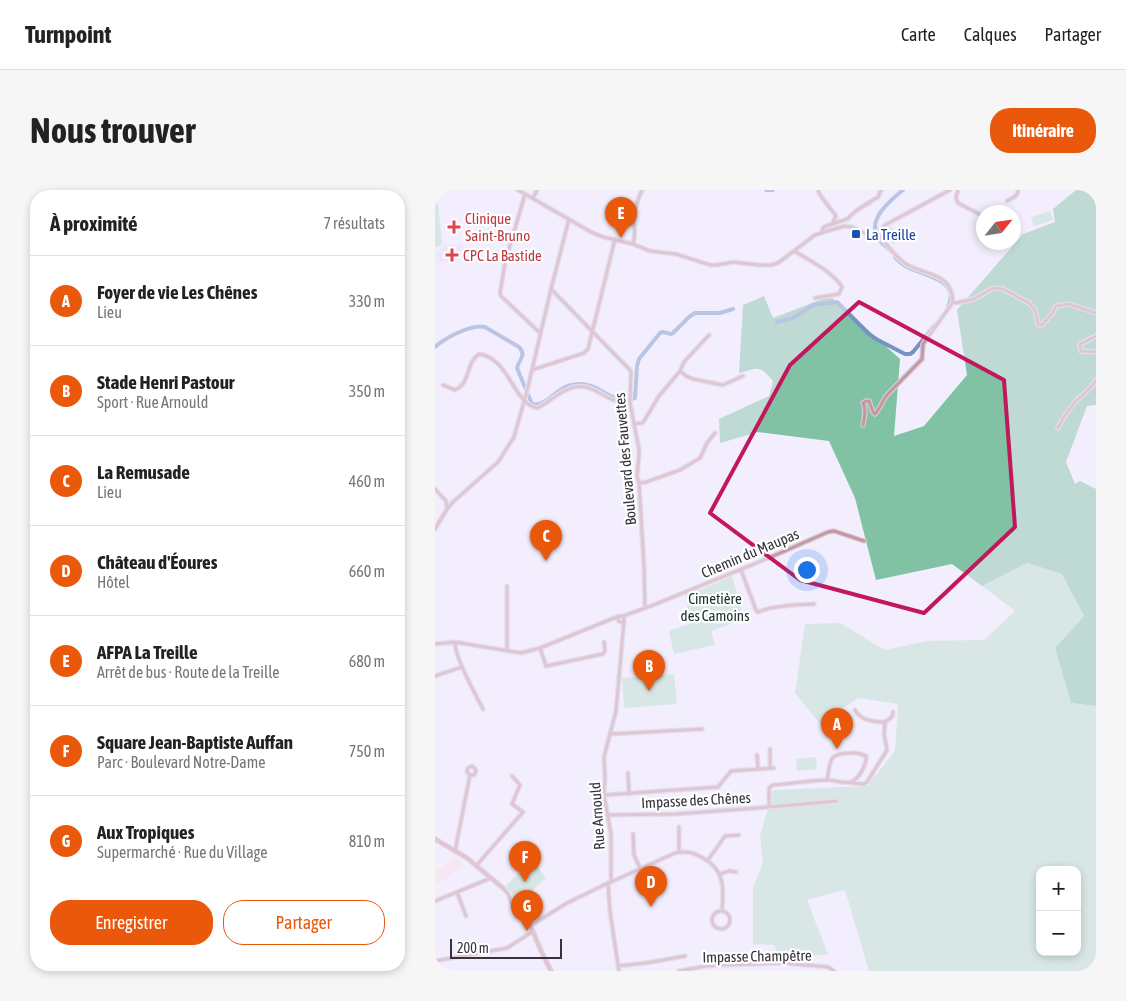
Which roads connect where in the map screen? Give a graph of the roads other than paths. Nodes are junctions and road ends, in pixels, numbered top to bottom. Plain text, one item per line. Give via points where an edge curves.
1 (518, 190) edge
2 (537, 190) edge
3 (642, 190) edge
4 (818, 190) edge
5 (881, 190) edge
6 (950, 190) edge
7 (959, 190) edge
8 (1018, 190) edge
9 (525, 194) junction
10 (533, 198) junction
11 (1007, 201) dead end
12 (976, 212) edge
13 (569, 219) junction
14 (831, 224) junction
15 (822, 232) junction
16 (876, 233) junction
17 (615, 239) junction
18 (633, 244) junction
19 (794, 251) junction
20 (551, 290) junction
21 (815, 298) dead end
22 (953, 302) junction
23 (1096, 313) edge
24 (593, 332) junction
25 (540, 333) junction
26 (709, 335) dead end
27 (1096, 336) edge
28 (1096, 352) edge
29 (532, 370) junction
30 (680, 371) junction
31 (743, 376) dead end
32 (1096, 380) edge
33 (443, 385) dead end
34 (525, 398) junction
35 (623, 403) dead end
36 (634, 424) junction
37 (863, 425) dead end
38 (1058, 428) dead end
39 (715, 433) dead end
40 (639, 482) junction
41 (435, 489) edge
42 (447, 509) junction
43 (435, 529) edge
44 (864, 541) dead end
45 (741, 570) junction
46 (507, 586) dead end
47 (814, 604) dead end
48 (645, 608) junction
49 (620, 619) junction
50 (455, 642) junction
51 (604, 642) dead end
52 (435, 644) edge
53 (540, 648) junction
54 (507, 651) junction
55 (463, 667) junction
56 (435, 676) edge
57 (483, 709) dead end
58 (855, 710) dead end
59 (893, 712) dead end
60 (885, 722) junction
61 (702, 730) dead end
62 (611, 734) junction
63 (770, 749) dead end
64 (757, 755) dead end
65 (758, 769) junction
66 (628, 773) dead end
67 (470, 775) dead end
68 (512, 776) dead end
69 (827, 780) junction
70 (848, 782) junction
71 (629, 794) junction
72 (603, 795) junction
73 (837, 801) dead end
74 (769, 807) junction
75 (607, 815) junction
76 (679, 827) dead end
77 (633, 834) dead end
78 (739, 836) dead end
79 (435, 839) edge
80 (455, 851) junction
81 (679, 852) junction
82 (708, 860) junction
83 (477, 866) junction
84 (640, 868) junction
85 (736, 872) dead end
86 (720, 874) junction
87 (492, 878) junction
88 (610, 882) junction
89 (503, 888) joint
90 (457, 892) junction
91 (435, 901) edge
92 (722, 911) junction
93 (521, 914) joint
94 (465, 916) dead end
95 (530, 926) junction
96 (532, 932) junction
97 (685, 956) dead end
98 (435, 961) edge
99 (618, 966) junction
100 (551, 971) edge
101 (619, 971) edge
102 (679, 971) edge
103 (834, 971) edge

1 - 9 street
2 - 10 street
3 - 18 street via 635,209
4 - 14 street via 836,216
5 - 14 street via 878,197 847,219
6 - 16 street
7 - 12 street via 958,203
8 - 11 street
9 - 10 street
9 - 25 street via 500,293
10 - 13 street
13 - 17 street via 591,232
13 - 20 street
14 - 15 street
15 - 16 street via 845,226 868,235
15 - 19 street
16 - 22 street via 905,263 944,280 950,286
17 - 18 street
17 - 24 street
18 - 19 street via 710,265 733,262 771,265
19 - 21 street via 840,283 839,294
20 - 24 street, Boulevard des Fauvettes
20 - 25 street
22 - 23 street via 974,299 993,288 1003,289 1029,303 1035,310 1038,324 1042,325 1056,306 1069,304
22 - 37 street via 923,344 922,359 887,395 878,412 873,412 869,401 863,403
24 - 29 street via 584,353
24 - 36 street, Boulevard des Fauvettes via 631,371 629,403
25 - 29 street
26 - 30 street via 684,362
27 - 28 street via 1080,344 1081,351
29 - 34 street
30 - 31 street via 693,379 723,385
30 - 36 street via 644,421
32 - 38 street via 1076,401
33 - 34 street via 455,390 460,387 475,358 479,354 486,355 501,365
34 - 35 street via 531,406 538,408 567,389 581,386
34 - 42 street via 514,437 498,462
36 - 40 street, Boulevard des Fauvettes via 639,448
39 - 40 street via 700,458 680,470
40 - 48 street, Boulevard des Fauvettes
41 - 42 street via 446,501
42 - 43 street
44 - 45 street, Chemin du Maupas via 828,532
45 - 47 street via 758,612
45 - 48 street, Chemin du Maupas
46 - 54 street
48 - 49 street
49 - 53 street
49 - 62 street, Rue Arnould via 623,628
50 - 52 street
50 - 54 street
50 - 55 street
51 - 53 street via 603,654 546,666
53 - 54 street via 521,654
55 - 56 street
55 - 57 street
58 - 60 street via 861,717
59 - 60 street
60 - 70 street via 886,753 867,782
61 - 62 street
62 - 72 street, Rue Arnould via 605,757
63 - 65 street via 772,768
64 - 65 street
65 - 71 street via 731,771 718,788
66 - 71 street
67 - 80 street
68 - 83 street via 520,785 511,804 523,812
69 - 70 street
69 - 70 street via 835,755 857,752 866,756 856,779
69 - 74 street, Impasse des Chênes via 773,785 769,792
71 - 72 street
72 - 75 street, Rue Arnould
73 - 74 street
74 - 75 street, Impasse des Chênes
75 - 88 street, Rue Arnould via 611,834
76 - 81 street
77 - 84 street via 634,855
78 - 82 street via 725,836
79 - 80 street
80 - 83 street
81 - 82 street
81 - 84 street
82 - 86 street
83 - 87 street
84 - 88 street
85 - 86 street
86 - 92 street via 724,898
87 - 89 street
87 - 90 street
88 - 95 street
88 - 99 street, Rue Arnould via 610,912
89 - 93 street
90 - 91 street
90 - 94 street
92 - 92 street via 716,912 713,920 715,926 721,928 730,922 729,916
93 - 95 street
95 - 96 street
96 - 98 street via 507,948
96 - 100 street
97 - 99 street
99 - 101 street, Rue Arnould
102 - 103 street, Impasse Champêtre via 706,966 783,964 828,967

